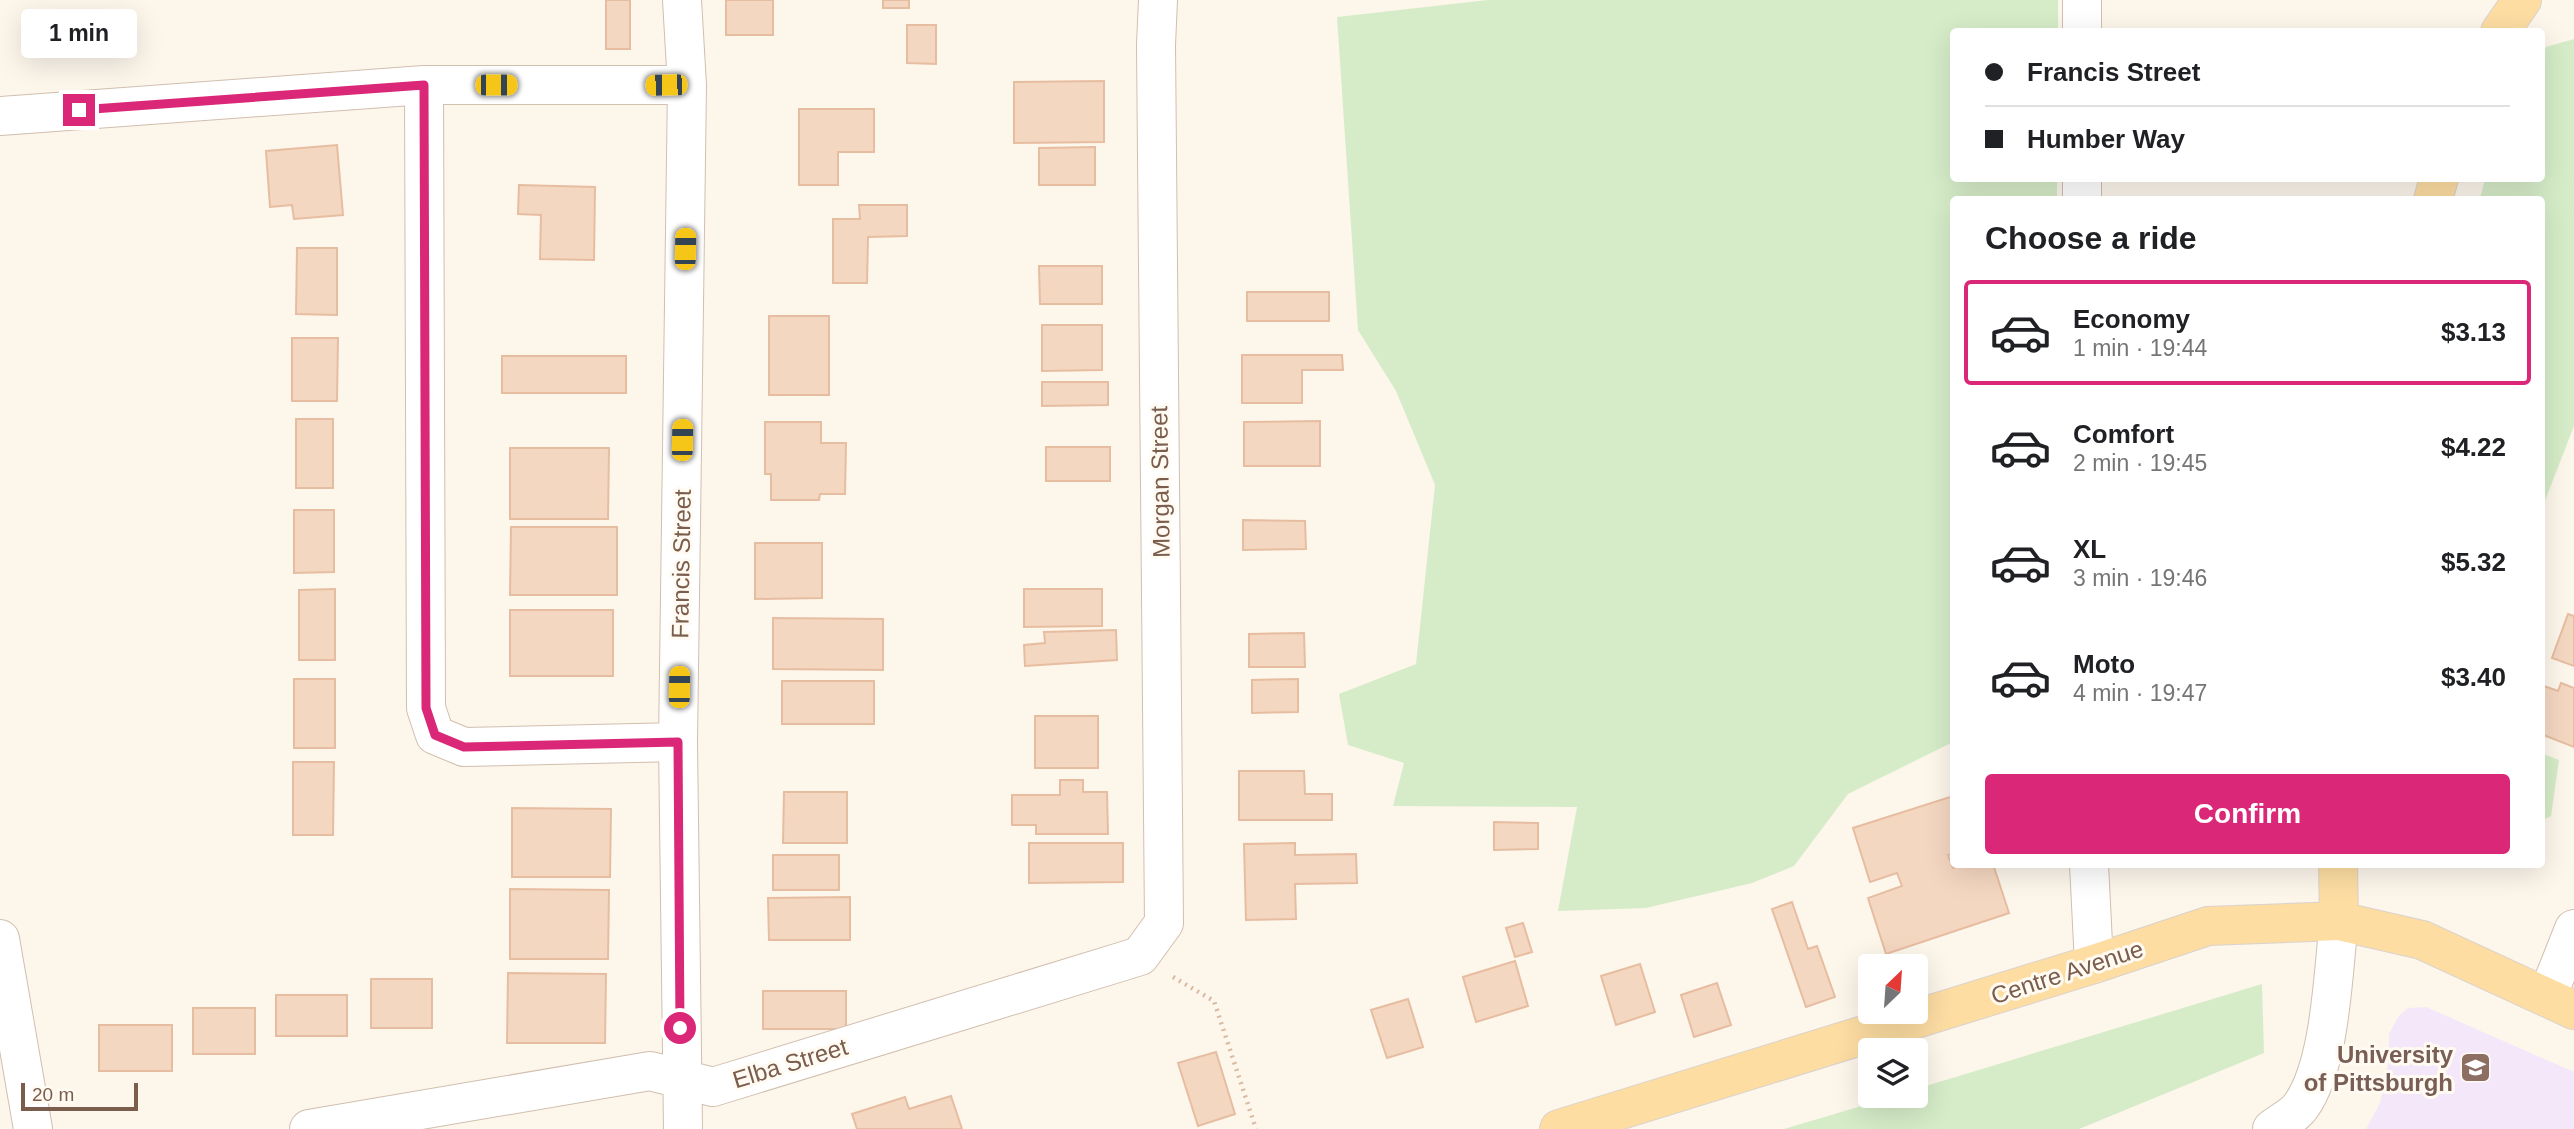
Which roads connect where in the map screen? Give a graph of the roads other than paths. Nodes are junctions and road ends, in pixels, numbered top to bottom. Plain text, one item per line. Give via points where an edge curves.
1 (682, 0) edge
2 (1158, 0) edge
3 (2082, 0) edge
4 (2522, 0) edge
5 (2082, 28) edge
6 (2503, 28) edge
7 (424, 85) junction
8 (687, 85) junction
9 (0, 116) edge
10 (678, 742) junction
11 (2090, 868) edge
12 (2338, 868) edge
13 (2339, 921) junction
14 (2574, 929) edge
15 (0, 939) edge
16 (1140, 956) joint
17 (2094, 964) junction
18 (2560, 1004) edge
19 (681, 1078) junction
20 (33, 1129) edge
21 (309, 1129) edge
22 (683, 1129) edge
23 (1559, 1129) edge
24 (2272, 1129) edge

1 - 8 street, Francis Street
2 - 16 street, Morgan Street via 1164,923
3 - 5 street
4 - 6 main road
7 - 8 street
7 - 9 street
7 - 10 street via 426,708 435,735 464,747
8 - 10 street, Francis Street
10 - 19 street, Francis Street
11 - 17 street
12 - 13 main road
13 - 17 main road, Centre Avenue via 2208,926
13 - 18 main road, Centre Avenue via 2422,940
13 - 24 street via 2326,1037 2314,1080 2301,1107
14 - 18 street
15 - 20 street
16 - 19 street, Elba Street via 713,1087
17 - 23 main road, Centre Avenue
19 - 21 street, Elba Street via 650,1071
19 - 22 street, Francis Street

